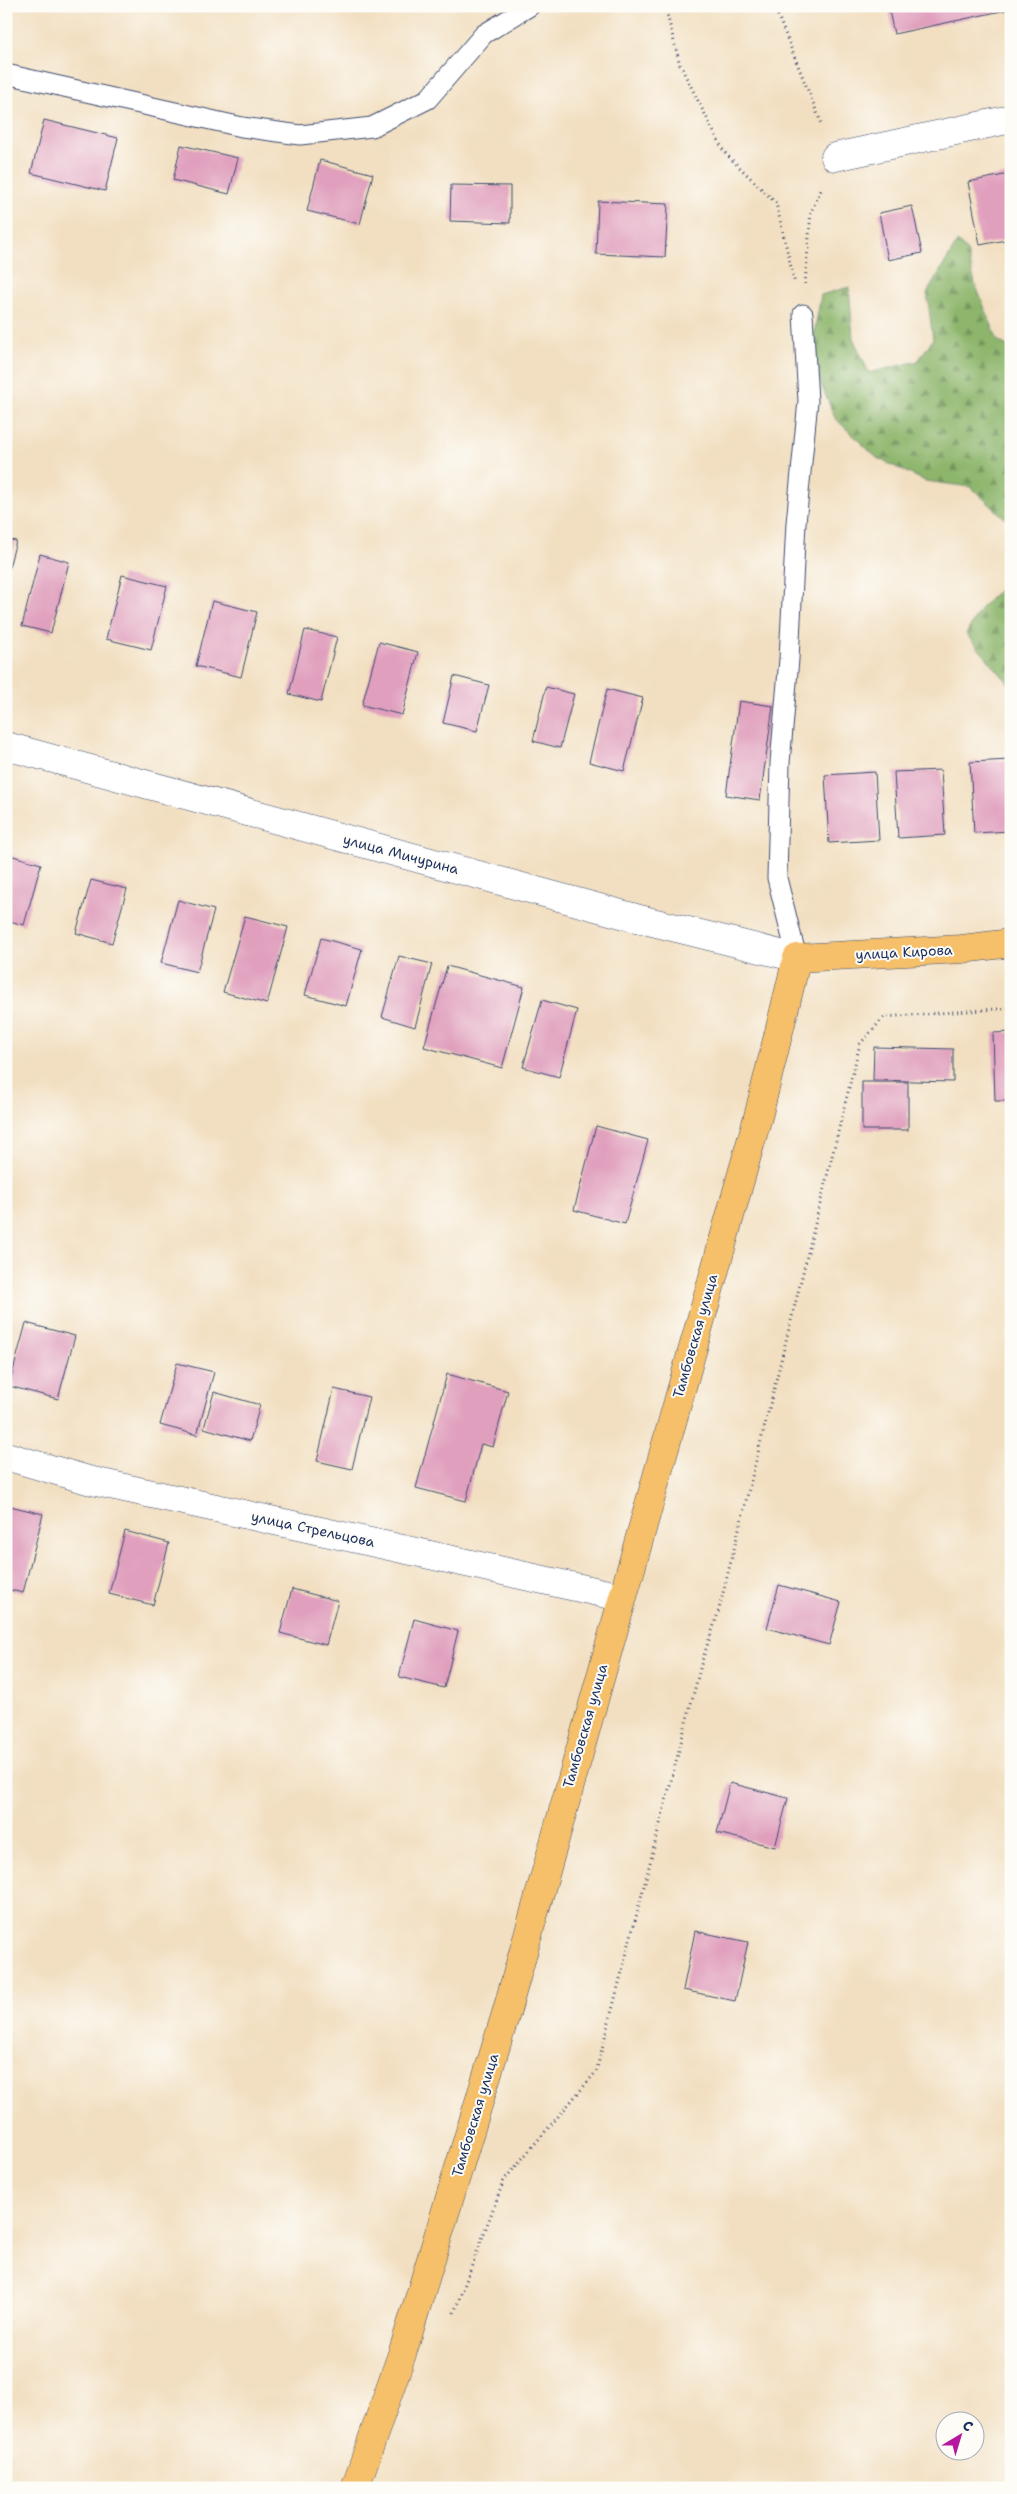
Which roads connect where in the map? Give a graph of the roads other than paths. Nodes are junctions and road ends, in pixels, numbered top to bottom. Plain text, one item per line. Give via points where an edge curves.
1 (530, 6) edge
2 (6, 74) edge
3 (1011, 119) edge
4 (836, 157) dead end
5 (803, 314) road end
6 (6, 746) edge
7 (1011, 943) edge
8 (797, 958) junction
9 (6, 1456) edge
10 (621, 1597) junction
11 (355, 2488) edge

1 - 2 lane via 484,34 428,99 372,127 290,134 242,127
3 - 4 street
5 - 8 lane via 808,401 796,523 790,659 780,763 777,878
6 - 8 street, улица Мичурина via 636,918
7 - 8 main road, улица Кирова via 962,949
8 - 10 main road, Тамбовская улица via 759,1113
9 - 10 street, улица Стрельцова via 88,1480
10 - 11 main road, Тамбовская улица via 507,2010 403,2351

